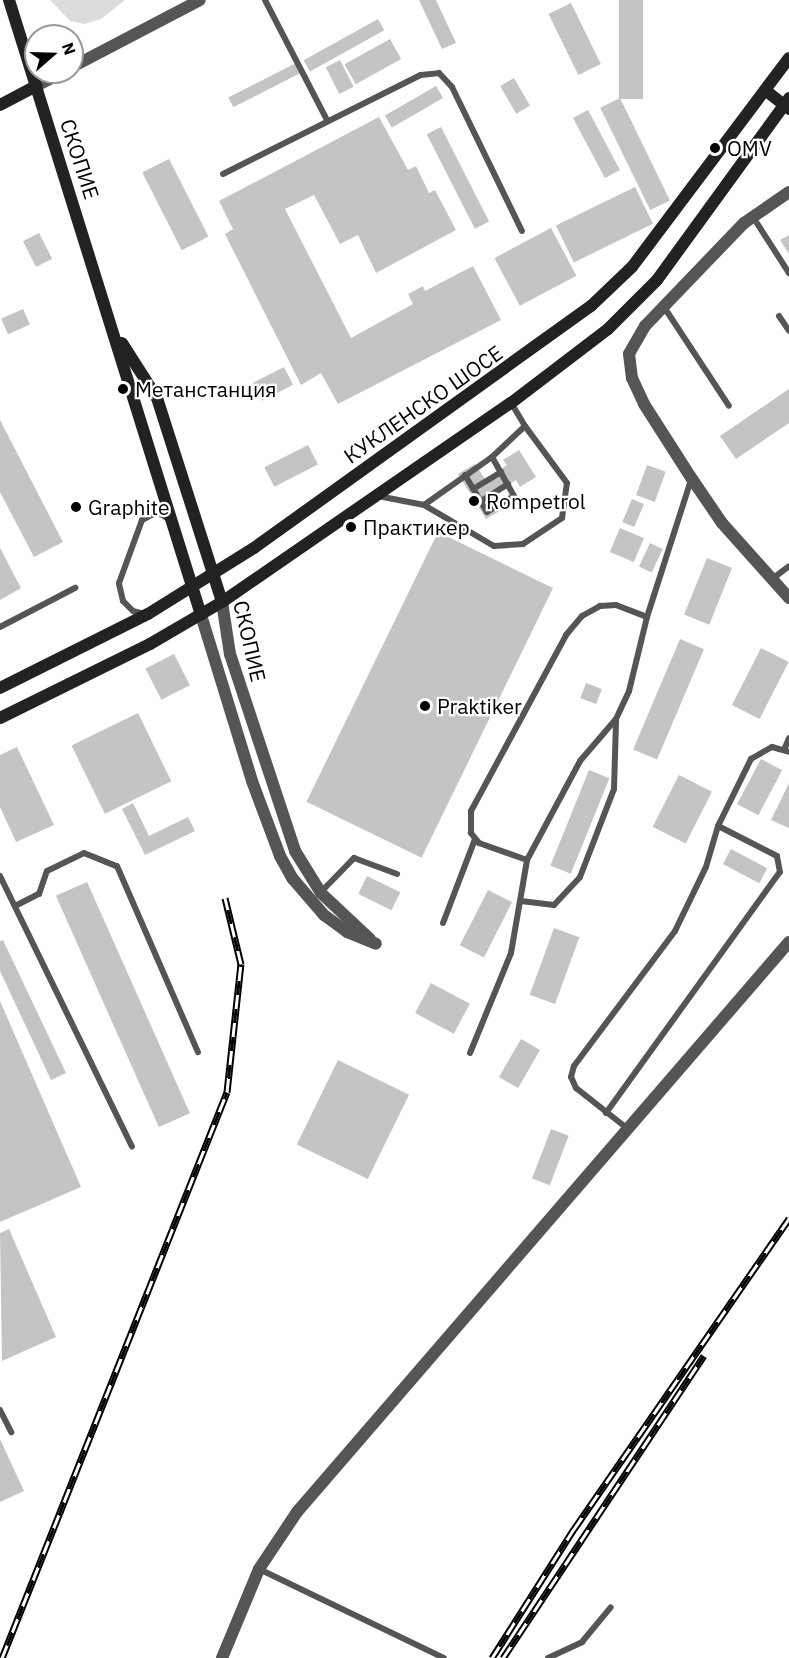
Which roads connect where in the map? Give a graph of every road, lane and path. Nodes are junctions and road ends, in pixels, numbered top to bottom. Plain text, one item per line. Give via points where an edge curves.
1 (9, 0) edge
2 (200, 0) edge
3 (265, 0) edge
4 (789, 58) edge
5 (84, 61) edge
6 (40, 84) edge
7 (36, 86) junction
8 (765, 90) junction
9 (787, 104) edge
10 (0, 105) edge
11 (327, 120) junction
12 (223, 174) dead end
13 (789, 192) edge
14 (753, 216) junction
15 (522, 231) dead end
16 (789, 273) edge
17 (664, 307) junction
18 (779, 316) dead end
19 (114, 330) junction
20 (789, 331) edge
21 (511, 403) junction
22 (729, 406) dead end
23 (525, 426) junction
24 (492, 457) junction
25 (501, 472) junction
26 (465, 475) junction
27 (692, 479) junction
28 (508, 484) junction
29 (473, 489) junction
30 (378, 496) junction
31 (481, 501) junction
32 (424, 505) junction
33 (178, 537) junction
34 (789, 566) edge
35 (213, 574) junction
36 (772, 580) junction
37 (75, 588) dead end
38 (192, 588) junction
39 (789, 598) edge
40 (222, 602) junction
41 (148, 614) junction
42 (201, 615) junction
43 (647, 617) junction
44 (0, 627) edge
45 (0, 688) edge
46 (0, 718) edge
47 (616, 719) junction
48 (789, 738) edge
49 (786, 751) edge
50 (268, 778) junction
51 (252, 781) junction
52 (718, 826) junction
53 (475, 838) junction
54 (527, 860) junction
55 (398, 874) dead end
56 (0, 876) edge
57 (321, 893) junction
58 (310, 900) junction
59 (521, 901) junction
60 (15, 906) junction
61 (443, 923) dead end
62 (789, 942) edge
63 (198, 1052) dead end
64 (470, 1053) dead end
65 (606, 1113) junction
66 (628, 1129) junction
67 (132, 1146) dead end
68 (0, 1410) edge
69 (11, 1432) dead end
70 (259, 1569) junction
71 (611, 1607) dead end
72 (222, 1658) edge
73 (444, 1658) edge
74 (548, 1658) edge

1 - 7 main road, СКОПИЕ
2 - 5 street
3 - 11 lane
4 - 8 main road, КУКЛЕНСКО ШОСЕ
6 - 7 street
7 - 10 main road
7 - 19 main road, СКОПИЕ
8 - 9 main road
8 - 35 main road, КУКЛЕНСКО ШОСЕ via 632,267 591,306
9 - 21 main road via 657,280 608,329
11 - 12 lane
11 - 15 lane via 421,75 439,73 452,87
13 - 14 street
14 - 16 lane
14 - 17 street
17 - 22 lane
17 - 27 street via 645,326 629,354 632,378
18 - 20 lane
19 - 33 main road, СКОПИЕ
19 - 35 main road, СКОПИЕ via 157,398
21 - 23 lane
21 - 30 main road
23 - 24 lane
23 - 32 lane via 567,483 562,518 523,544 494,546
24 - 25 lane
24 - 26 lane
25 - 28 lane
25 - 29 lane
26 - 29 lane
26 - 32 lane
27 - 36 street via 722,524
27 - 43 lane
28 - 31 lane
28 - 31 lane via 514,496 487,512
29 - 31 lane
30 - 32 lane
30 - 40 main road
33 - 38 main road, СКОПИЕ
33 - 41 lane via 166,516 148,513 142,520 119,583 123,601 133,611
34 - 36 lane
35 - 38 main road, КУКЛЕНСКО ШОСЕ
35 - 40 main road, СКОПИЕ
36 - 39 street
37 - 44 lane
38 - 41 main road, КУКЛЕНСКО ШОСЕ
38 - 42 main road, СКОПИЕ
40 - 42 main road
40 - 50 street, СКОПИЕ via 230,654
41 - 45 main road, КУКЛЕНСКО ШОСЕ
42 - 46 main road
42 - 51 street
43 - 47 lane via 629,691
43 - 53 lane via 616,605 600,606 582,616 566,635 471,811 469,825
47 - 54 lane via 580,761
47 - 59 lane via 614,789 580,877 554,905
48 - 49 lane
49 - 52 lane via 772,747 751,759
50 - 51 street
50 - 57 street, СКОПИЕ via 295,851
51 - 58 street via 280,856
52 - 65 lane via 706,867 675,931 574,1066 571,1077 576,1088
52 - 65 lane via 777,856 780,872
53 - 54 lane
53 - 61 lane
54 - 59 lane
55 - 57 lane via 354,858
56 - 60 lane
57 - 58 lane
57 - 58 street, СКОПИЕ via 376,944 347,932
59 - 64 lane via 511,952
60 - 63 lane via 39,894 47,871 84,853 117,866
60 - 67 lane
62 - 66 street
65 - 66 lane
66 - 70 street via 297,1512
68 - 69 lane
70 - 72 street
70 - 73 lane
71 - 74 lane via 582,1642

